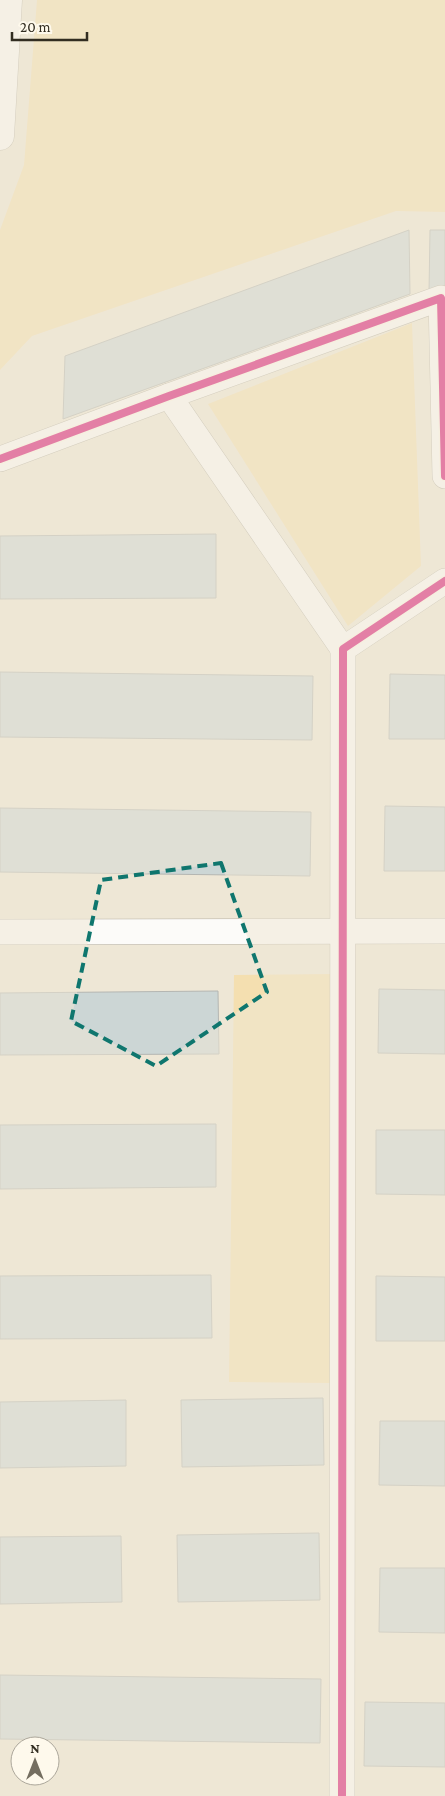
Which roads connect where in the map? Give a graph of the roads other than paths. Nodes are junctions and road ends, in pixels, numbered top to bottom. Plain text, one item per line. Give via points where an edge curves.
1 (8, 0) edge
2 (0, 136) edge
3 (168, 396) junction
4 (0, 460) edge
5 (445, 476) edge
6 (445, 581) edge
7 (343, 650) junction
8 (445, 931) edge
9 (0, 932) edge
10 (342, 932) junction
11 (342, 1796) edge

1 - 2 main road
3 - 4 street
3 - 5 street via 441,298
3 - 7 street
6 - 7 street
7 - 10 street
8 - 10 street
9 - 10 street
10 - 11 street

